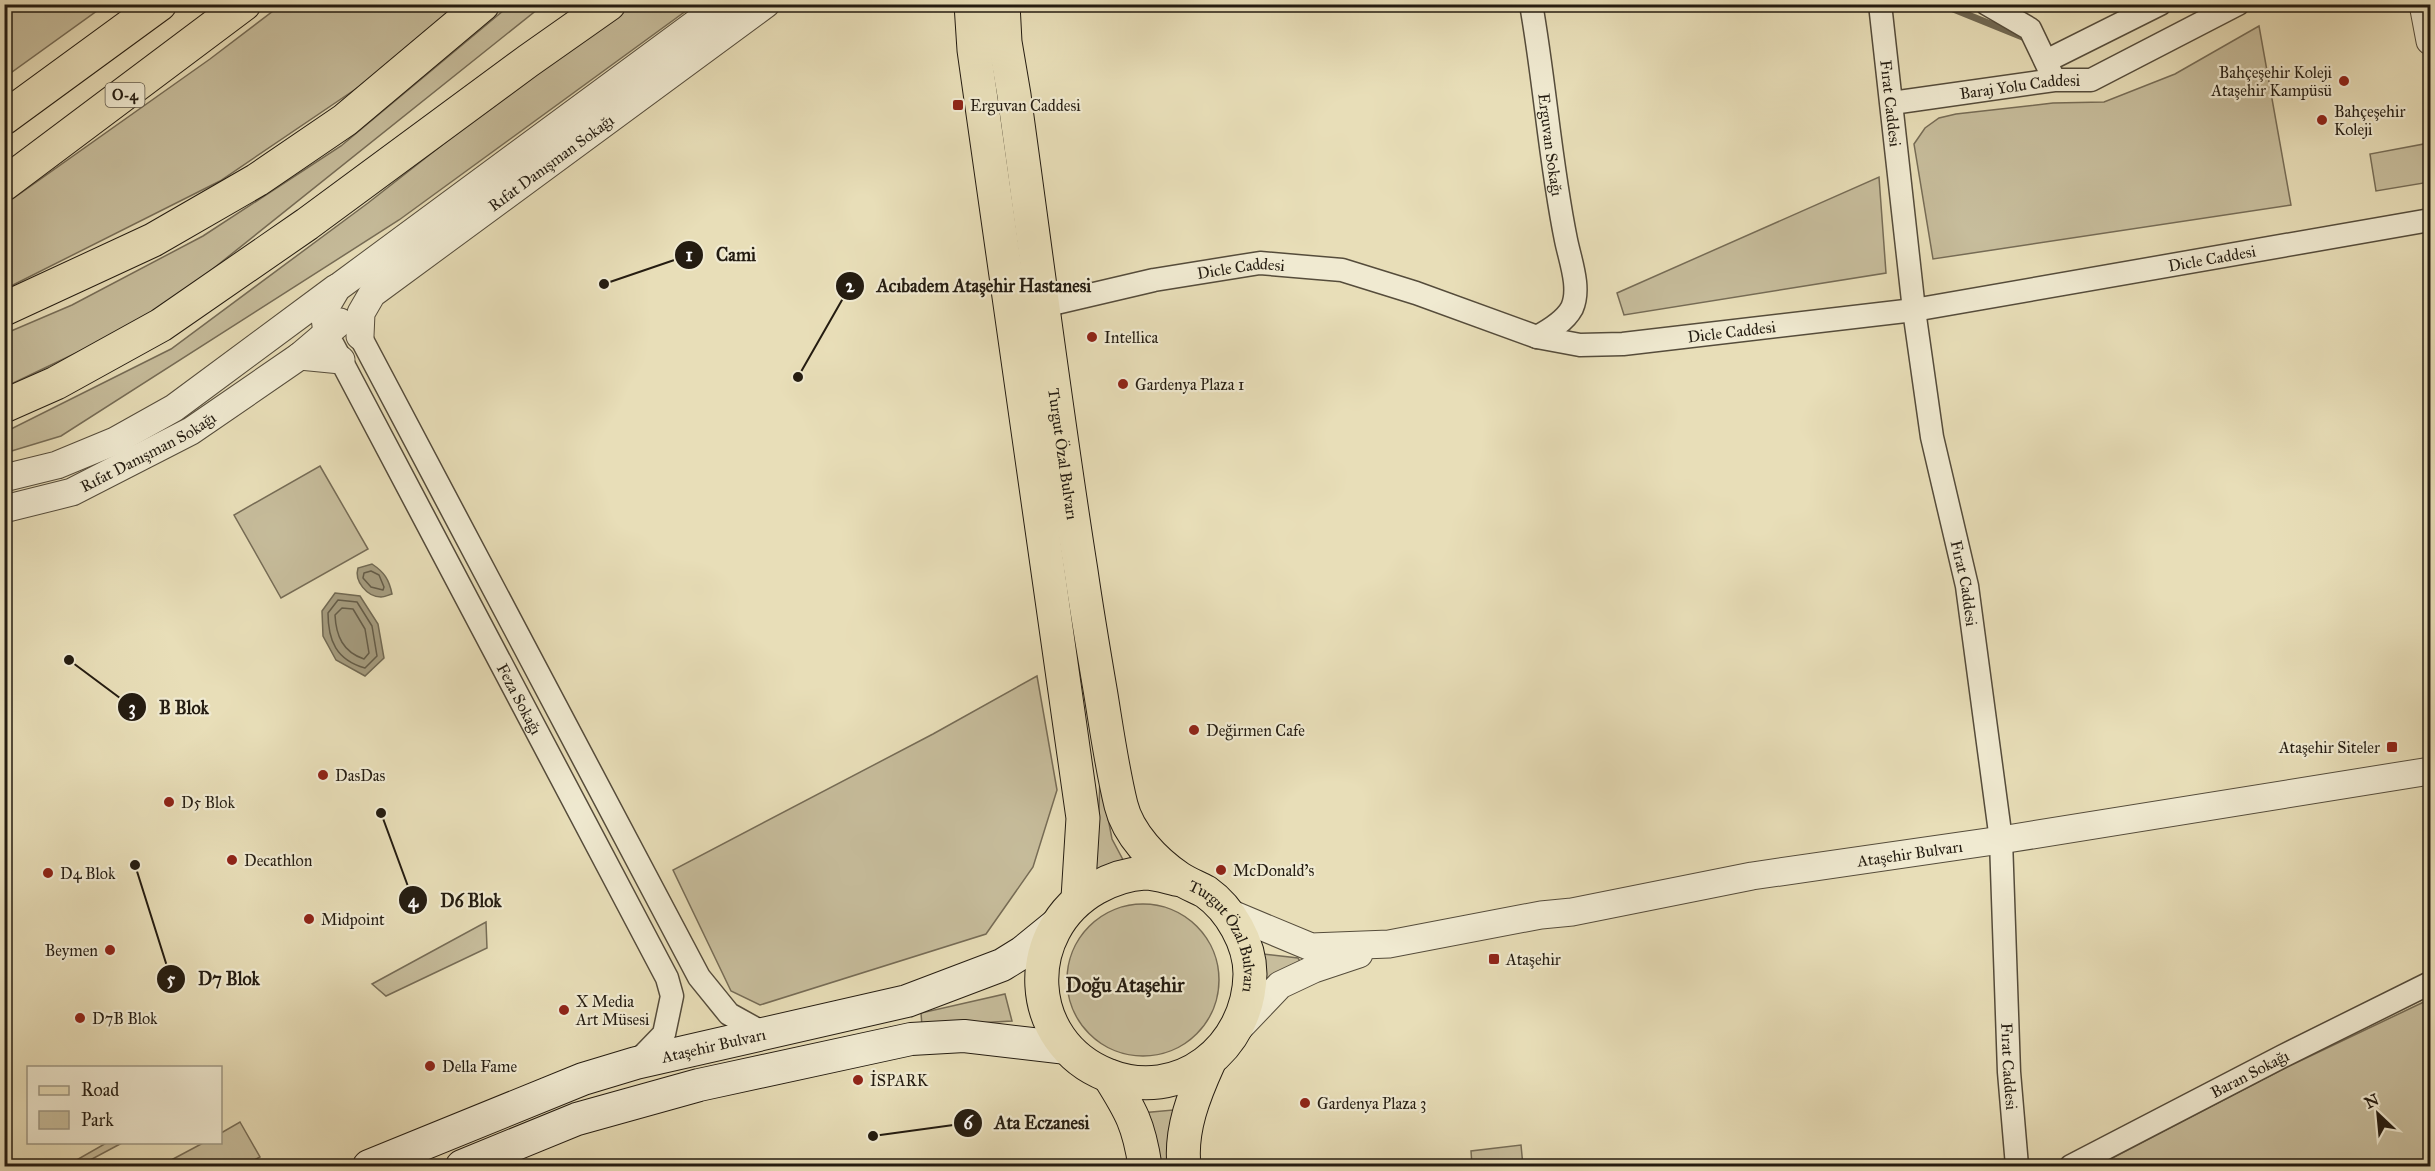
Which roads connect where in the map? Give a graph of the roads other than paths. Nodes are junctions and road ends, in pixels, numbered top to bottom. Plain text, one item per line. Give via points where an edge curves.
1 (160, 4) edge
2 (244, 4) edge
3 (483, 4) edge
4 (571, 4) edge
5 (609, 4) edge
6 (722, 4) edge
7 (766, 4) edge
8 (970, 4) edge
9 (1003, 4) edge
10 (1531, 4) edge
11 (1880, 4) edge
12 (1987, 4) edge
13 (2160, 4) edge
14 (2238, 4) edge
15 (2423, 4) edge
16 (2430, 41) edge
17 (2050, 71) junction
18 (1892, 104) junction
19 (4, 118) edge
20 (4, 184) edge
21 (2430, 220) edge
22 (307, 224) junction
23 (1043, 306) junction
24 (4, 309) edge
25 (1914, 310) junction
26 (338, 317) junction
27 (1537, 337) junction
28 (300, 356) junction
29 (340, 360) junction
30 (4, 406) edge
31 (4, 478) edge
32 (4, 509) edge
33 (2430, 771) edge
34 (2001, 840) junction
35 (1181, 880) junction
36 (1078, 898) junction
37 (1227, 912) junction
38 (1054, 926) junction
39 (1389, 944) junction
40 (2430, 983) edge
41 (1236, 1030) junction
42 (765, 1034) junction
43 (1067, 1048) junction
44 (1209, 1062) junction
45 (636, 1063) junction
46 (1109, 1076) junction
47 (369, 1167) edge
48 (462, 1167) edge
49 (1145, 1167) edge
50 (1184, 1167) edge
51 (2017, 1167) edge
52 (2071, 1167) edge

1 - 19 main road
2 - 20 main road, O-4
3 - 24 main road via 345,120 257,180 153,240
4 - 22 main road
5 - 22 main road
6 - 26 street, Rıfat Danışman Sokağı
7 - 26 street, Rıfat Danışman Sokağı via 372,294 361,313
8 - 36 main road, Turgut Özal Bulvarı via 1083,818
9 - 23 main road, Turgut Özal Bulvarı via 1005,42
10 - 27 street, Erguvan Sokağı via 1558,201 1575,286 1572,307 1564,318
11 - 18 street, Fırat Caddesi
12 - 17 street via 2030,29
13 - 17 street, Baraj Yolu Caddesi
14 - 17 street, Baraj Yolu Caddesi via 2091,80
15 - 16 street
17 - 18 street, Baraj Yolu Caddesi
18 - 25 street, Fırat Caddesi
21 - 25 street, Dicle Caddesi
22 - 30 main road via 161,325 56,383
23 - 27 street, Dicle Caddesi via 1154,280 1260,263 1342,270
23 - 35 main road, Turgut Özal Bulvarı via 1107,745 1122,810 1155,860
25 - 27 street, Dicle Caddesi via 1623,344 1580,345
25 - 34 street, Fırat Caddesi via 1932,437 1967,586
26 - 28 street, Rıfat Danışman Sokağı
26 - 29 street, Feza Sokağı
26 - 31 street, Rıfat Danışman Sokağı via 298,316 174,408 115,441 57,465
26 - 42 street, Feza Sokağı via 699,977 729,1014
28 - 29 street
28 - 32 street, Rıfat Danışman Sokağı via 191,432 72,492
29 - 45 street, Feza Sokağı via 667,978 672,996 664,1034
33 - 34 street, Ataşehir Bulvarı
34 - 39 street, Ataşehir Bulvarı via 1752,876
34 - 51 street, Fırat Caddesi via 2009,1071
35 - 36 main road, Turgut Özal Bulvarı via 1145,873 1110,880
35 - 37 main road, Turgut Özal Bulvarı via 1206,892
36 - 38 main road, Turgut Özal Bulvarı
37 - 39 street, Ataşehir Bulvarı via 1311,947
37 - 41 main road, Turgut Özal Bulvarı via 1242,939 1250,969 1248,1001
38 - 42 main road, Ataşehir Bulvarı via 1023,952 972,978 907,1001
38 - 43 main road, Turgut Özal Bulvarı via 1042,957 1041,989 1049,1021
39 - 41 street, Ataşehir Bulvarı via 1314,969 1280,985
40 - 52 street, Baran Sokağı
41 - 44 main road, Turgut Özal Bulvarı
42 - 45 main road, Ataşehir Bulvarı
43 - 46 main road, Turgut Özal Bulvarı
43 - 48 main road via 964,1036 911,1039 699,1085 588,1116
44 - 46 main road, Turgut Özal Bulvarı via 1180,1077 1148,1083
44 - 50 main road, Turgut Özal Bulvarı via 1191,1102
45 - 47 main road, Ataşehir Bulvarı via 583,1079
46 - 49 main road, Turgut Özal Bulvarı via 1140,1134

